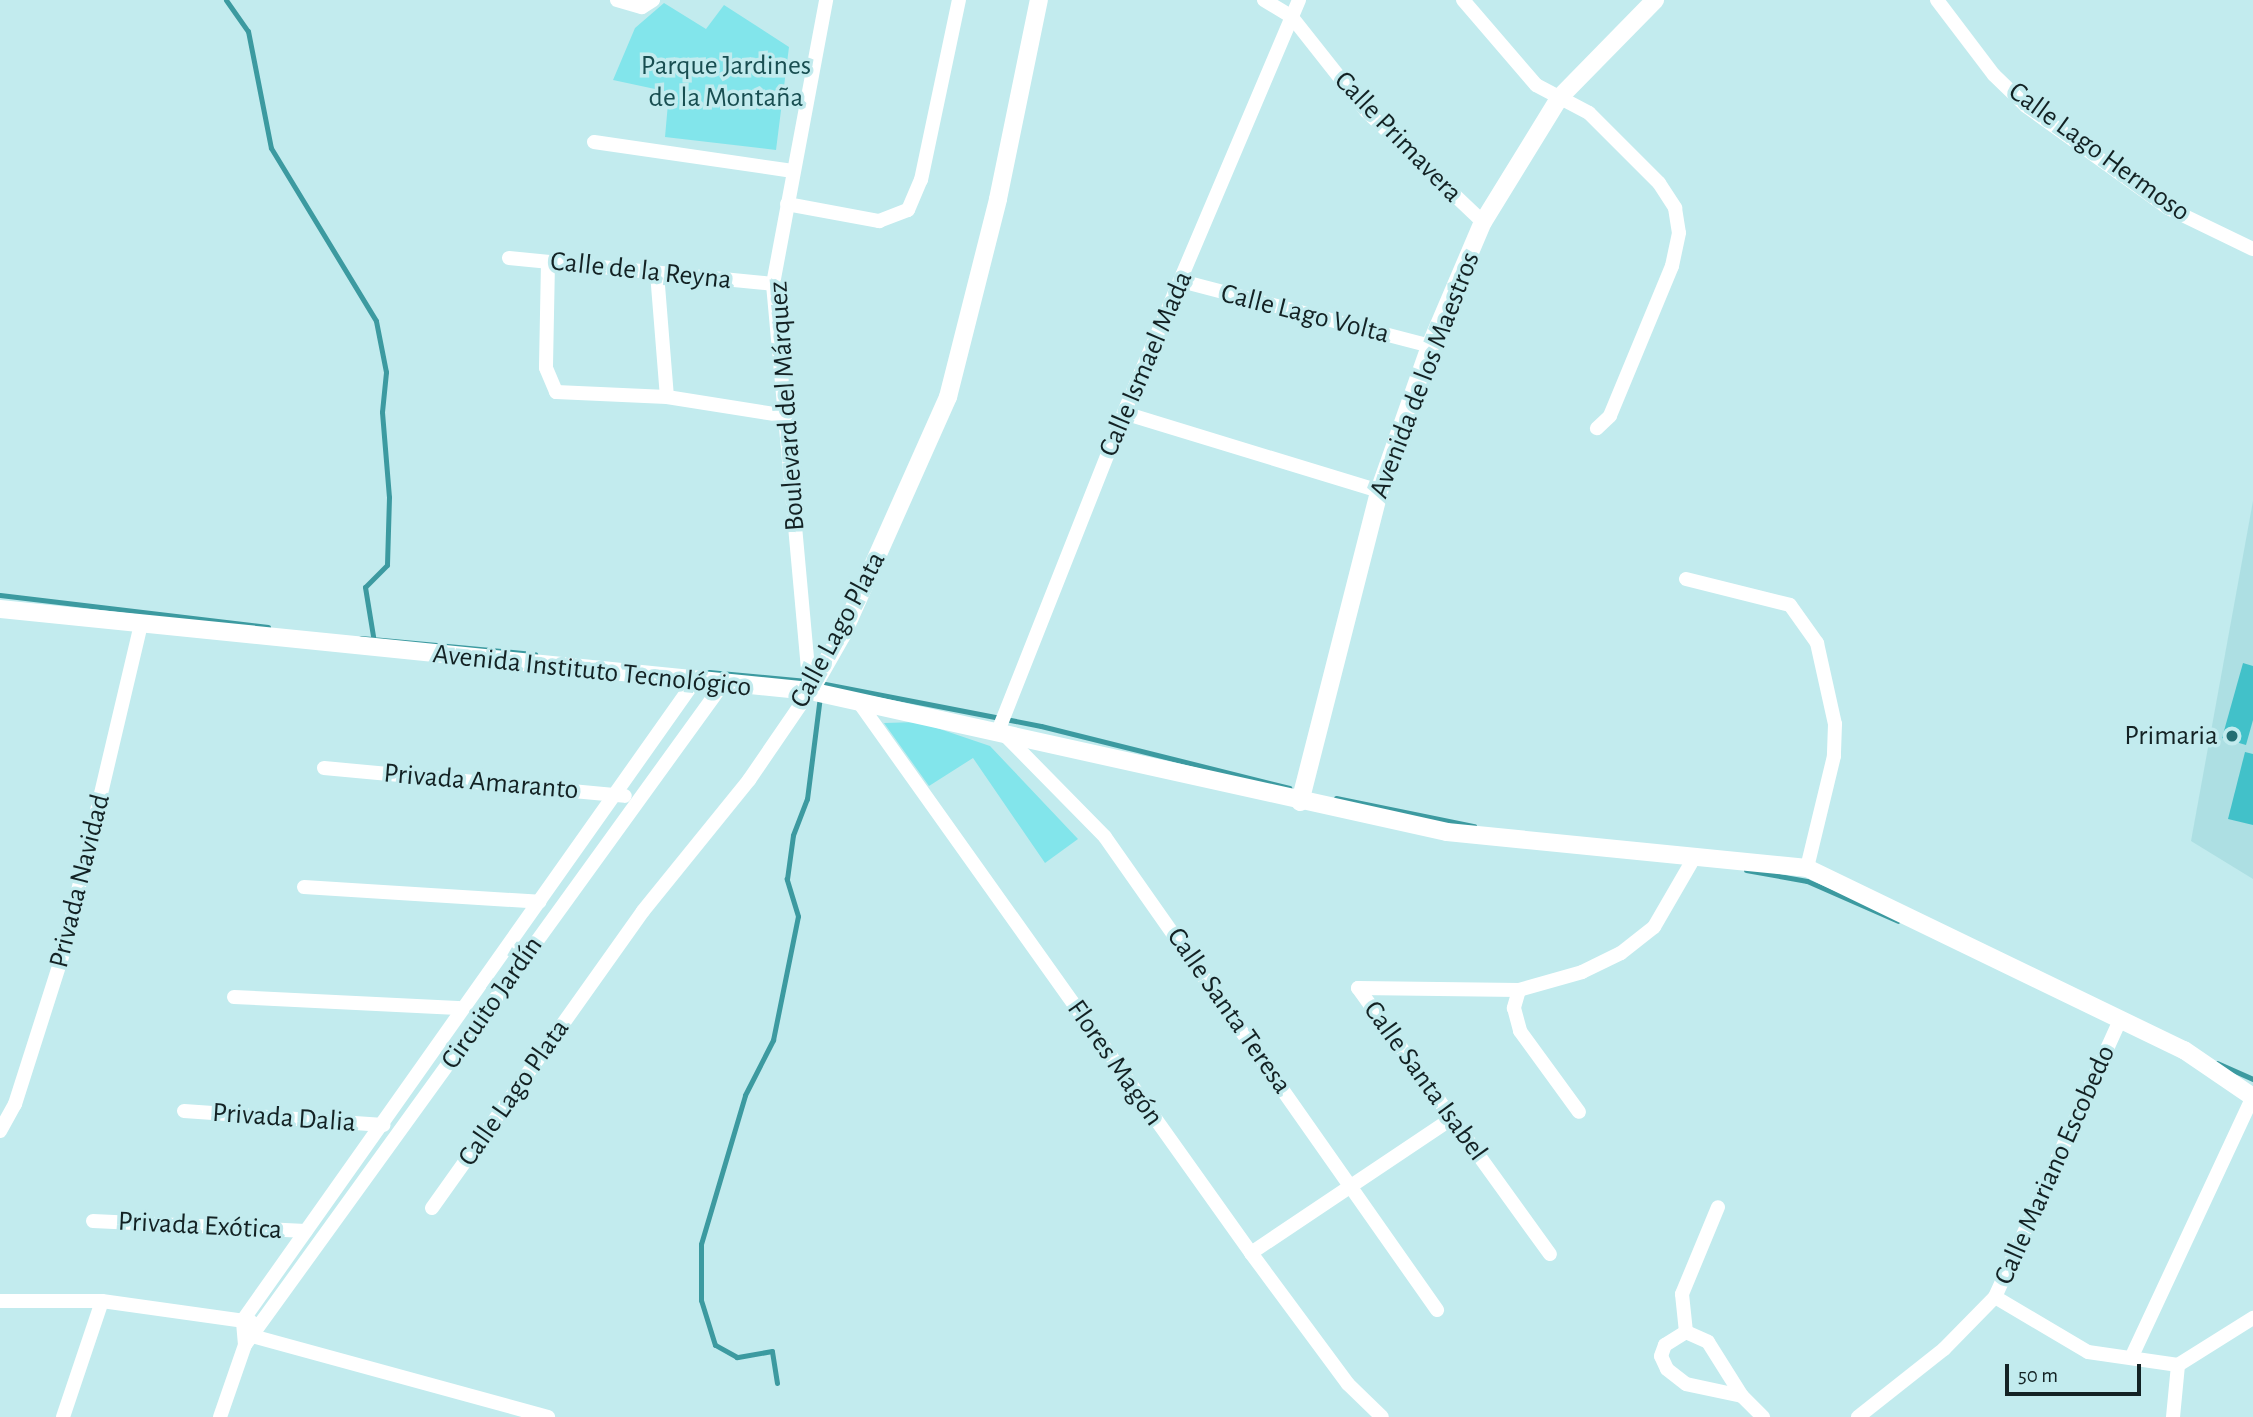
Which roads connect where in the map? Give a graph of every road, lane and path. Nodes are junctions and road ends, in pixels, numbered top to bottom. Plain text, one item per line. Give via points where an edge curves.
1 (617, 0) edge
2 (653, 0) edge
3 (959, 0) edge
4 (1039, 0) edge
5 (1264, 0) edge
6 (1299, 0) edge
7 (1463, 0) edge
8 (1655, 0) edge
9 (1937, 0) edge
10 (824, 1) edge
11 (1291, 16) junction
12 (1560, 97) junction
13 (594, 142) dead end
14 (793, 171) junction
15 (787, 204) junction
16 (1483, 222) junction
17 (2253, 248) edge
18 (509, 258) dead end
19 (548, 262) junction
20 (657, 273) junction
21 (1181, 281) junction
22 (774, 284) junction
23 (1430, 346) junction
24 (667, 397) junction
25 (1124, 413) junction
26 (787, 416) junction
27 (1597, 428) dead end
28 (1379, 491) junction
29 (1686, 579) dead end
30 (0, 609) edge
31 (142, 625) junction
32 (694, 682) junction
33 (723, 685) junction
34 (810, 691) junction
35 (858, 701) junction
36 (999, 729) junction
37 (324, 768) dead end
38 (618, 794) junction
39 (637, 800) junction
40 (1300, 802) junction
41 (1695, 858) junction
42 (1807, 868) junction
43 (304, 887) dead end
44 (540, 902) junction
45 (1518, 989) junction
46 (234, 997) dead end
47 (463, 1008) junction
48 (2120, 1020) junction
49 (2253, 1097) edge
50 (184, 1111) dead end
51 (1579, 1112) dead end
52 (1451, 1119) junction
53 (384, 1125) junction
54 (0, 1132) edge
55 (1353, 1186) junction
56 (1718, 1207) dead end
57 (432, 1208) dead end
58 (93, 1221) dead end
59 (306, 1231) junction
60 (1251, 1253) junction
61 (1550, 1254) dead end
62 (1996, 1297) junction
63 (0, 1301) edge
64 (102, 1301) junction
65 (1437, 1310) dead end
66 (2253, 1318) edge
67 (243, 1320) junction
68 (264, 1323) junction
69 (1686, 1332) junction
70 (248, 1341) junction
71 (2132, 1356) junction
72 (2178, 1366) junction
73 (1742, 1396) junction
74 (63, 1417) edge
75 (220, 1417) edge
76 (548, 1417) edge
77 (1382, 1417) edge
78 (1763, 1417) edge
79 (1858, 1417) edge
80 (2174, 1417) edge

1 - 2 street via 642,7
3 - 15 street via 921,180 908,210 879,220
4 - 34 street, Calle Lago Plata via 992,225 948,397 854,610
5 - 11 street
6 - 11 street, Calle Ismael Mada
7 - 12 street via 1536,85
8 - 12 street, Avenida de los Maestros
9 - 17 street, Calle Lago Hermoso via 1994,75 2026,106 2168,208
10 - 14 street, Boulevard del Márquez
11 - 16 street, Calle Primavera via 1366,111
11 - 21 street, Calle Ismael Mada
12 - 16 street, Avenida de los Maestros
12 - 27 street via 1589,113 1659,183 1675,208 1679,233 1672,266 1616,404
13 - 14 street
14 - 15 street, Boulevard del Márquez
15 - 22 street, Boulevard del Márquez
16 - 23 street, Avenida de los Maestros
18 - 19 street, Calle de la Reyna
19 - 20 street, Calle de la Reyna
19 - 24 street via 547,378 562,394
20 - 22 street, Calle de la Reyna
20 - 24 street
21 - 23 street, Calle Lago Volta
21 - 25 street, Calle Ismael Mada
22 - 26 street, Boulevard del Márquez
23 - 28 street, Avenida de los Maestros
24 - 26 street
25 - 28 street
25 - 36 street, Calle Ismael Mada
26 - 34 street, Boulevard del Márquez
28 - 40 street, Avenida de los Maestros
29 - 42 street via 1790,605 1817,643 1835,724 1834,757
30 - 31 street, Avenida Instituto Tecnológico
31 - 32 street, Avenida Instituto Tecnológico
31 - 54 street, Privada Navidad via 65,950 15,1104
32 - 33 street, Avenida Instituto Tecnológico
32 - 38 street, Circuito Jardín
33 - 34 street, Avenida Instituto Tecnológico
33 - 39 street, Circuito Jardín
34 - 35 street, Avenida Instituto Tecnológico
34 - 57 street, Calle Lago Plata via 749,780 643,911
35 - 36 street, Avenida Instituto Tecnológico
35 - 60 street, Flores Magón
36 - 40 street, Avenida Instituto Tecnológico
36 - 55 street, Calle Santa Teresa via 1105,837
37 - 38 street, Privada Amaranto
38 - 39 street, Privada Amaranto
38 - 44 street, Circuito Jardín
39 - 68 street, Circuito Jardín
40 - 41 street, Avenida Instituto Tecnológico via 1499,839
41 - 42 street, Avenida Instituto Tecnológico
41 - 45 street, Calle Santa Isabel via 1654,927 1621,953 1582,972
42 - 48 street
43 - 44 street
44 - 47 street, Circuito Jardín
45 - 51 street via 1514,1008 1520,1031
45 - 52 street, Calle Santa Isabel via 1358,989
46 - 47 street
47 - 53 street, Circuito Jardín
48 - 49 street via 2184,1051
48 - 62 street, Calle Mariano Escobedo
49 - 71 street
50 - 53 street, Privada Dalia
52 - 55 street
52 - 61 street, Calle Santa Isabel
53 - 59 street, Circuito Jardín
55 - 60 street
55 - 65 street, Calle Santa Teresa
56 - 69 street via 1682,1294
58 - 59 street, Privada Exótica
59 - 67 street, Circuito Jardín
60 - 77 street, Flores Magón via 1348,1384
62 - 71 street via 2088,1352
62 - 79 street, Calle Mariano Escobedo via 1944,1349
63 - 64 street
64 - 67 street
64 - 74 street
66 - 72 street
67 - 68 street
67 - 70 street, Circuito Jardín
68 - 70 street, Circuito Jardín
69 - 73 street via 1702,1338 1721,1357
69 - 73 street via 1665,1345 1661,1356 1667,1369 1686,1384
70 - 75 street, Circuito Jardín
70 - 76 street
71 - 72 street
72 - 80 street
73 - 78 street

